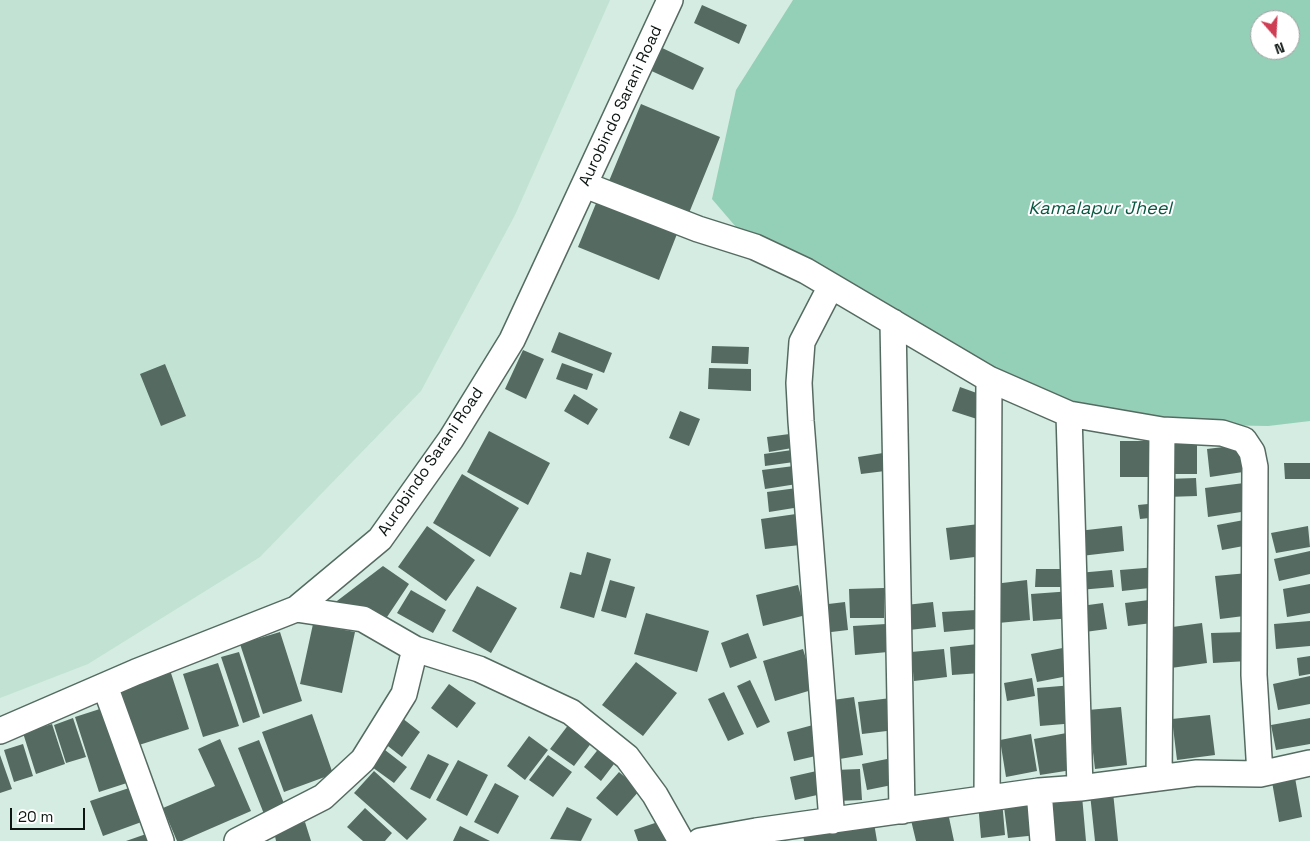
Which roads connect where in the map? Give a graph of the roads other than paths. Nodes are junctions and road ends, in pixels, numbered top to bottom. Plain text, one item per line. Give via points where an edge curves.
1 (670, 0) edge
2 (585, 184) junction
3 (831, 286) junction
4 (892, 322) junction
5 (989, 379) junction
6 (1069, 414) junction
7 (1162, 430) junction
8 (296, 609) junction
9 (415, 649) junction
10 (105, 686) junction
11 (0, 731) edge
12 (1310, 762) edge
13 (1260, 774) junction
14 (1159, 778) junction
15 (1080, 788) junction
16 (1039, 791) junction
17 (987, 798) junction
18 (902, 811) junction
19 (832, 821) junction
20 (161, 841) edge
21 (237, 841) edge
22 (681, 841) edge
23 (700, 841) edge
24 (1043, 841) edge

1 - 2 street, Aurobindo Sarani Road
2 - 3 street via 698,229 755,247
2 - 8 street, Aurobindo Sarani Road via 512,340 451,439 380,539
3 - 4 street
3 - 19 street via 802,342 799,382
4 - 5 street
4 - 18 street
5 - 6 street
5 - 17 street
6 - 7 street
6 - 15 street
7 - 13 street via 1232,435 1244,440 1252,452 1256,510 1254,675
7 - 14 street
8 - 9 street via 363,619
8 - 10 street, Aurobindo Sarani Road
9 - 21 street via 404,694 363,760 324,797
9 - 22 street via 479,669 571,712 627,757 655,795
10 - 11 street, Aurobindo Sarani Road
10 - 20 street
12 - 13 street
13 - 14 street
14 - 15 street
15 - 16 street
16 - 17 street
16 - 24 street
17 - 18 street
18 - 19 street
19 - 23 street

